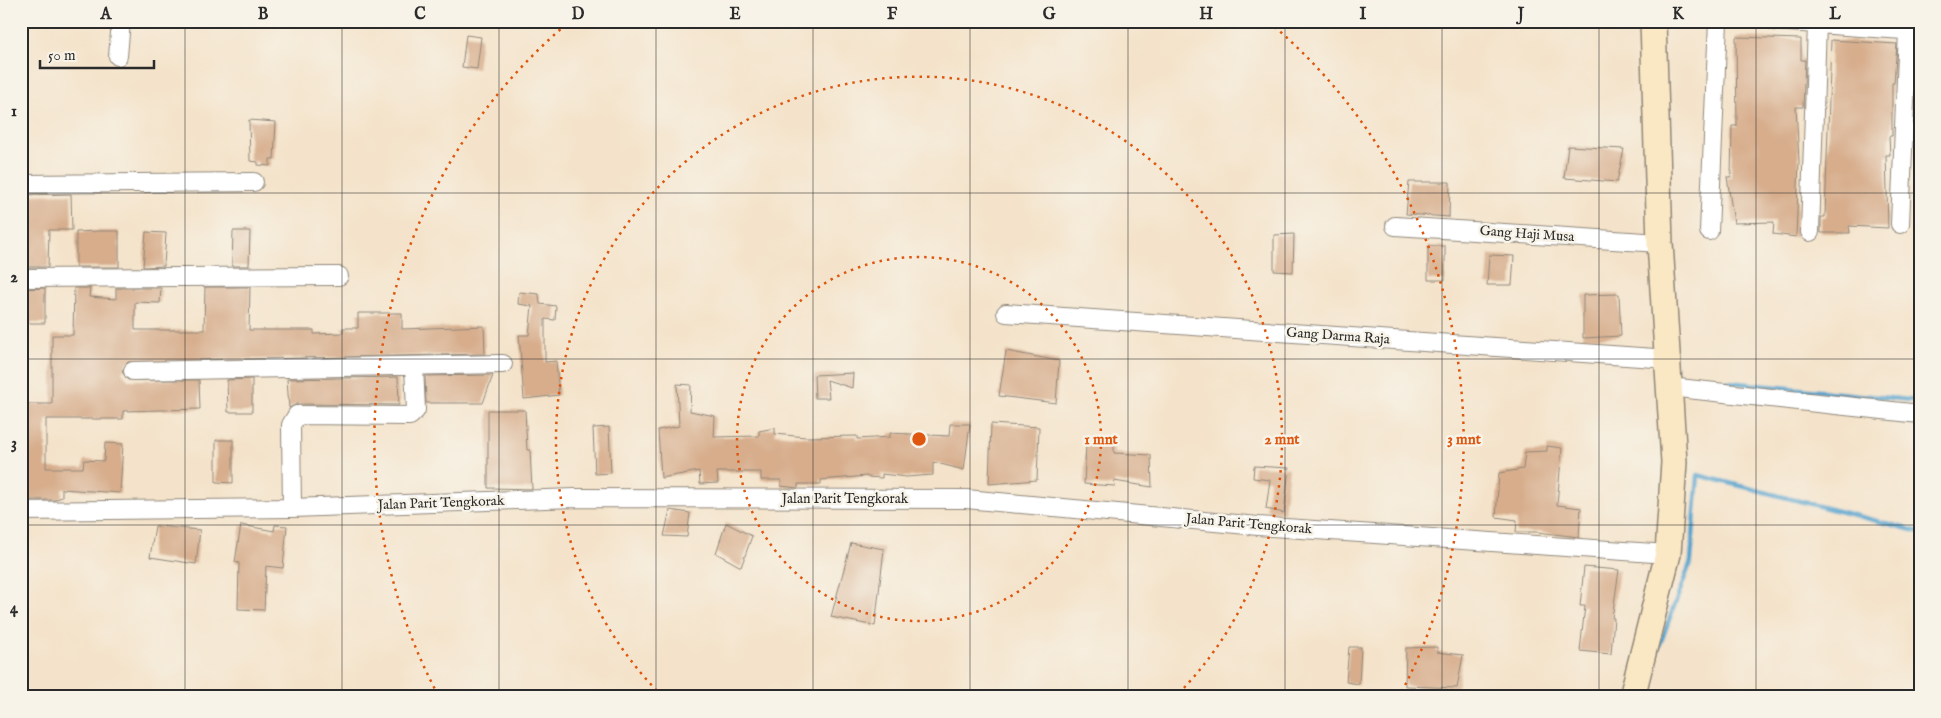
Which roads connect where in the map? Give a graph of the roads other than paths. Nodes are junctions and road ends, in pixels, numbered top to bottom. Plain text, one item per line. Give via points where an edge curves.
1 (121, 21) edge
2 (1653, 21) edge
3 (1718, 21) edge
4 (1774, 21) edge
5 (1817, 24) junction
6 (1914, 30) edge
7 (118, 56) dead end
8 (254, 182) dead end
9 (21, 184) edge
10 (1900, 224) dead end
11 (1395, 226) dead end
12 (1709, 231) dead end
13 (1810, 232) dead end
14 (1660, 243) junction
15 (339, 276) dead end
16 (21, 278) edge
17 (1006, 313) dead end
18 (1669, 359) junction
19 (503, 364) dead end
20 (414, 366) junction
21 (133, 371) dead end
22 (1669, 387) junction
23 (1920, 414) edge
24 (292, 508) junction
25 (21, 510) edge
26 (1668, 554) junction
27 (1632, 697) edge

1 - 7 street
2 - 14 main road
3 - 12 street
4 - 5 street
5 - 6 street
5 - 13 street
6 - 10 street
8 - 9 street
11 - 14 street, Gang Haji Musa
14 - 18 main road
15 - 16 street
17 - 18 street, Gang Darma Raja
18 - 22 main road
19 - 20 street
20 - 21 street
20 - 24 street via 416,410 410,416 298,415 294,419 291,425
22 - 23 street
22 - 26 main road via 1674,462
24 - 25 street, Jalan Parit Tengkorak
24 - 26 street, Jalan Parit Tengkorak via 575,498 966,500 1258,526
26 - 27 main road

